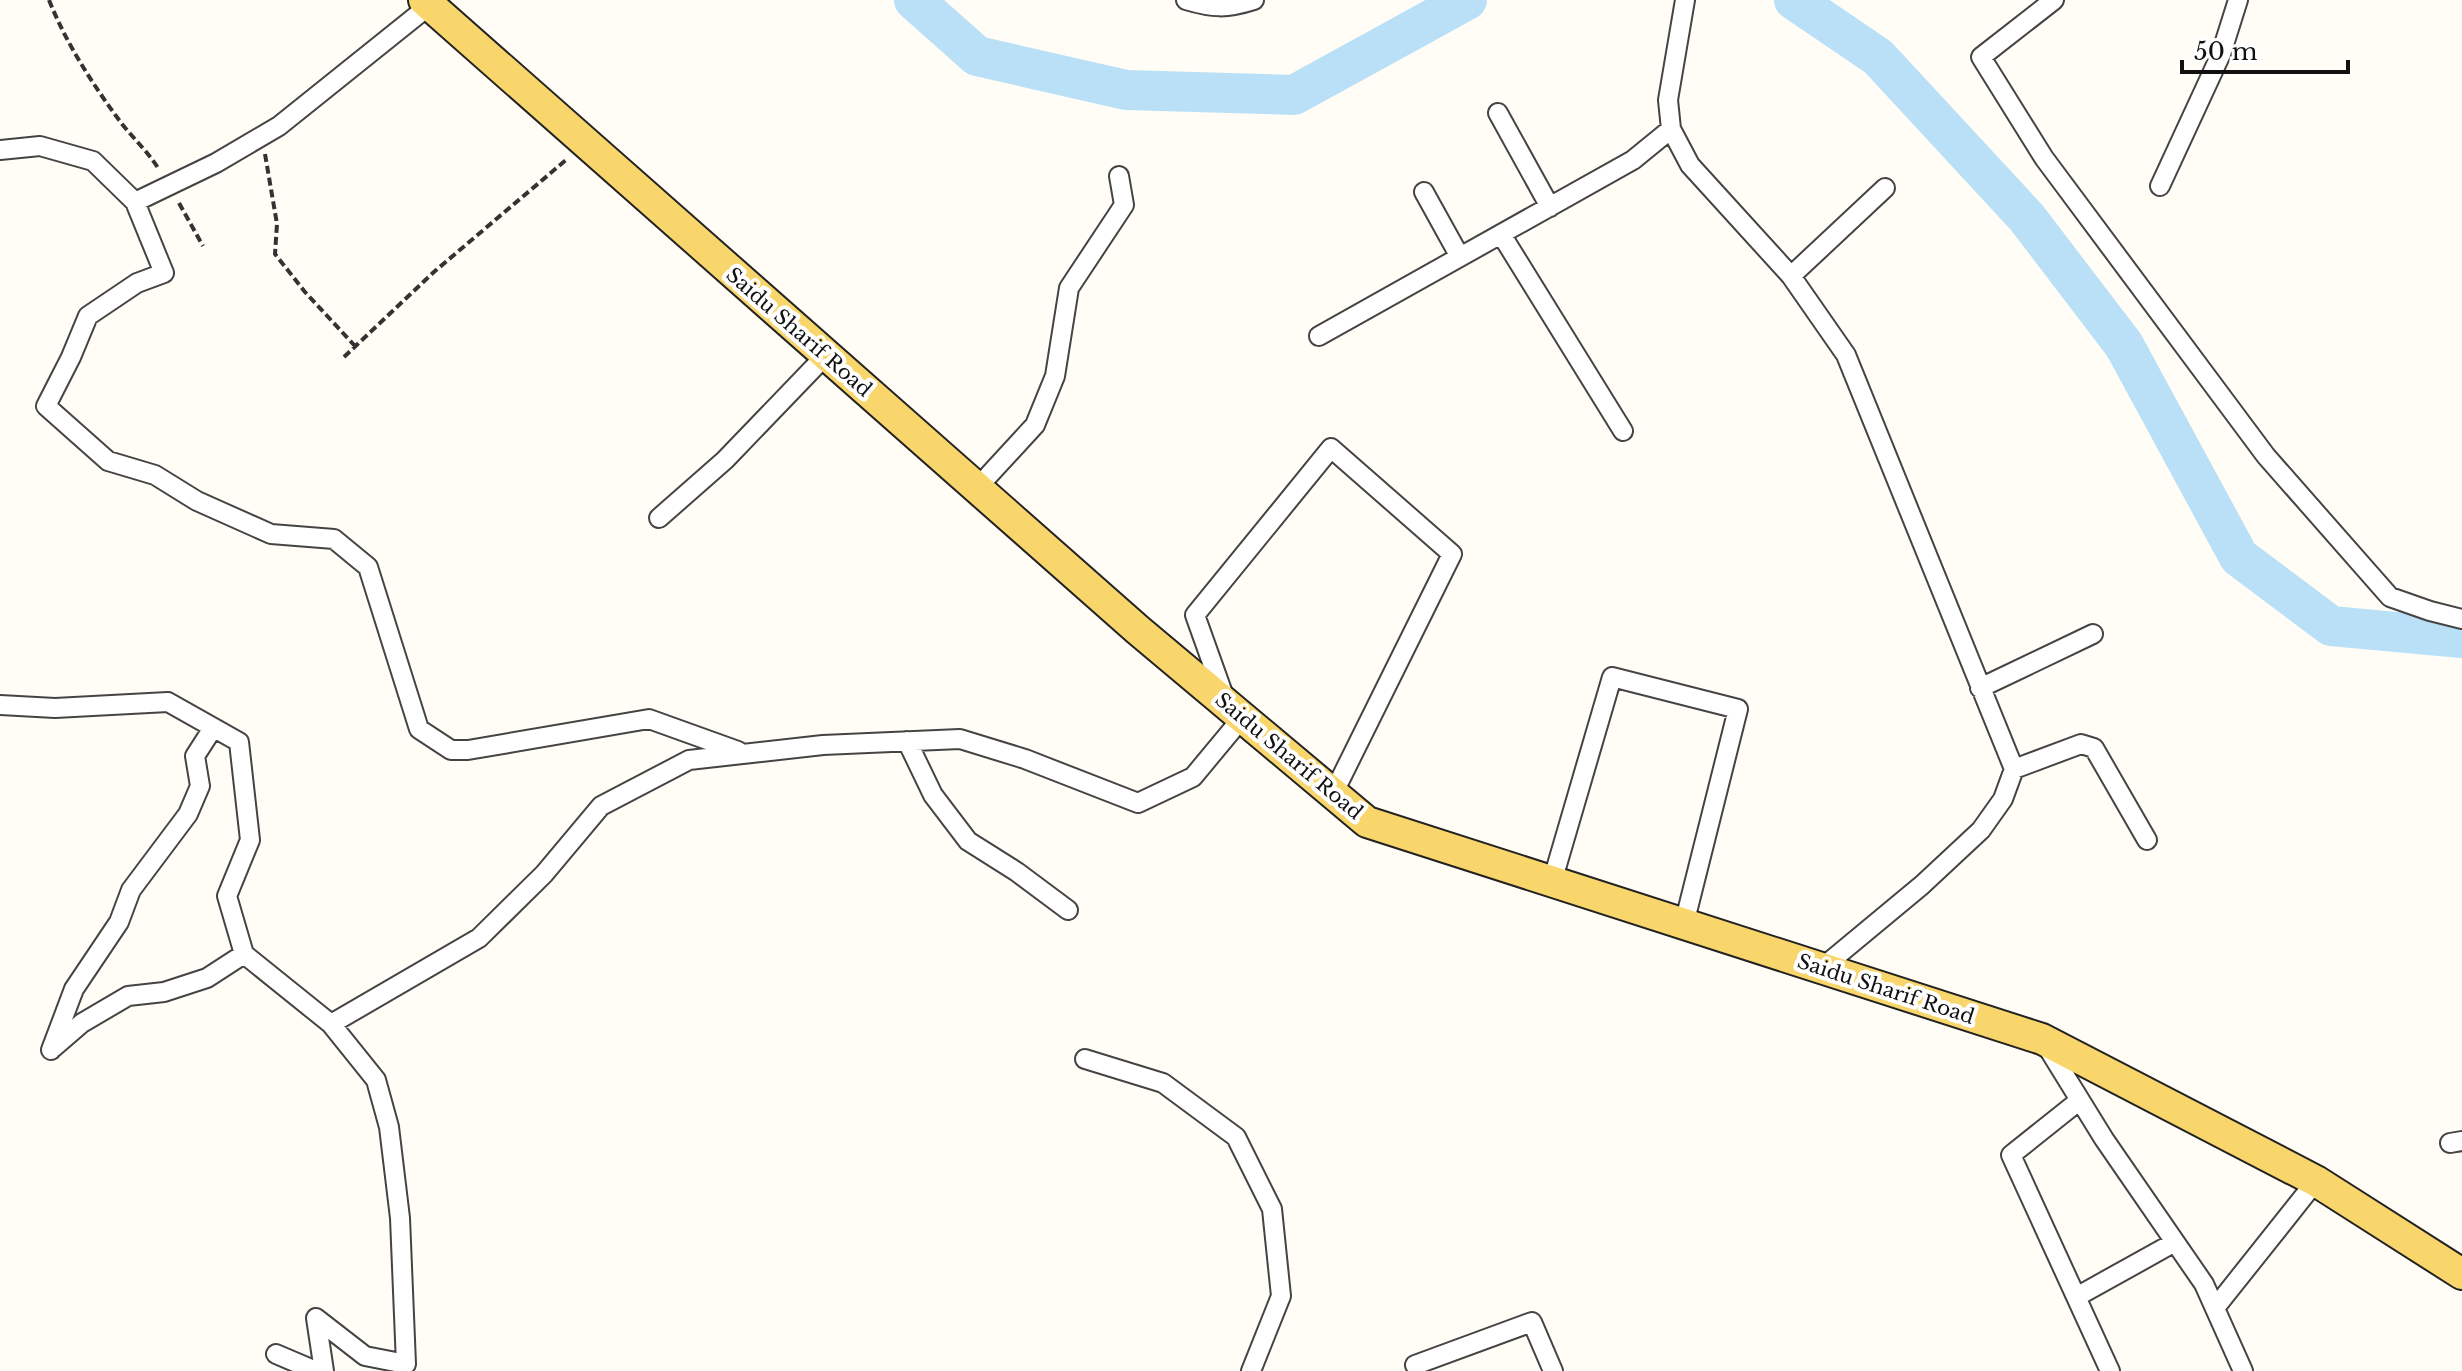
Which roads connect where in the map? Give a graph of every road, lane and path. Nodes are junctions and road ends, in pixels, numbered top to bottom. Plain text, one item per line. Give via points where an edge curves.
1 (49, 0) edge
2 (1186, 0) edge
3 (1254, 0) edge
4 (2054, 0) edge
5 (2238, 0) edge
6 (427, 3) edge
7 (1684, 9) edge
8 (1498, 113) dead end
9 (1671, 129) junction
10 (262, 136) junction
11 (586, 143) junction
12 (0, 150) edge
13 (1119, 176) dead end
14 (2160, 186) dead end
15 (168, 187) junction
16 (1885, 188) dead end
17 (1424, 192) dead end
18 (135, 202) junction
19 (1550, 207) junction
20 (1501, 234) junction
21 (203, 246) dead end
22 (1460, 257) junction
23 (1791, 276) junction
24 (1319, 336) dead end
25 (355, 346) junction
26 (826, 355) junction
27 (344, 357) dead end
28 (1623, 431) dead end
29 (977, 488) junction
30 (659, 518) dead end
31 (2462, 619) edge
32 (2093, 634) dead end
33 (1980, 688) junction
34 (0, 705) edge
35 (1235, 711) junction
36 (213, 728) junction
37 (907, 741) junction
38 (744, 754) junction
39 (2014, 769) junction
40 (1333, 794) junction
41 (2147, 840) dead end
42 (1552, 882) junction
43 (1068, 910) dead end
44 (1684, 924) junction
45 (244, 954) junction
46 (1822, 968) junction
47 (331, 1024) junction
48 (2042, 1039) junction
49 (1085, 1059) dead end
50 (2080, 1100) junction
51 (2316, 1181) junction
52 (2175, 1242) junction
53 (2462, 1274) edge
54 (2078, 1296) junction
55 (2215, 1308) junction
56 (276, 1354) dead end
57 (1415, 1365) dead end
58 (316, 1371) edge
59 (324, 1371) edge
60 (1251, 1371) edge
61 (1553, 1371) edge
62 (2110, 1371) edge
63 (2243, 1371) edge

1 - 15 path via 83,70
2 - 3 street via 1229,8
4 - 31 street via 1981,57 2044,158 2266,456 2390,597
5 - 14 street via 2221,54
6 - 10 street
6 - 11 main road, Saidu Sharif Road
7 - 9 street via 1668,100
8 - 19 street
9 - 19 street via 1633,160
9 - 23 street via 1690,165
10 - 15 street
10 - 25 path via 277,224 275,254
11 - 25 path
11 - 26 main road, Saidu Sharif Road
12 - 18 street via 40,146 93,161
13 - 29 street via 1124,205 1069,288 1055,376 1035,425
15 - 18 street
15 - 21 path
16 - 23 street
17 - 22 street
18 - 38 street via 164,273 137,283 88,316 46,406 108,461 155,475 197,501 271,534 334,539 368,567 419,729 451,750 649,719
19 - 20 street
20 - 22 street
20 - 28 street
22 - 24 street
23 - 33 street via 1846,355
25 - 27 path
26 - 29 main road, Saidu Sharif Road
26 - 30 street via 725,460
29 - 35 main road, Saidu Sharif Road
32 - 33 street
33 - 39 street
34 - 36 street via 168,702
35 - 37 street via 1193,777 1138,803 960,739
35 - 40 main road, Saidu Sharif Road
35 - 40 street via 1195,615 1331,448 1452,554
36 - 45 street via 239,742 250,840 227,896
36 - 45 street via 195,756 200,786 188,814 131,890 119,922 74,989 51,1050 82,1023 128,996 164,992 207,978
37 - 38 street
37 - 43 street via 933,795 968,841
38 - 47 street via 689,760 601,806 544,874 479,938
39 - 41 street via 2081,744 2094,748
39 - 46 street via 2003,799 1981,830
40 - 42 main road, Saidu Sharif Road via 1367,822
42 - 44 main road, Saidu Sharif Road
42 - 44 street via 1612,677 1738,709
44 - 46 main road, Saidu Sharif Road
45 - 47 street
46 - 48 main road, Saidu Sharif Road
47 - 59 street via 376,1080 389,1127 400,1218 406,1364 365,1356 316,1318
48 - 50 street
48 - 51 main road, Saidu Sharif Road
49 - 60 street via 1163,1083 1236,1137 1272,1209 1281,1296
50 - 52 street
50 - 54 street via 2011,1155
51 - 53 main road, Saidu Sharif Road
51 - 55 street
52 - 54 street
52 - 55 street
54 - 62 street
55 - 63 street
56 - 58 street
57 - 61 street via 1532,1322

